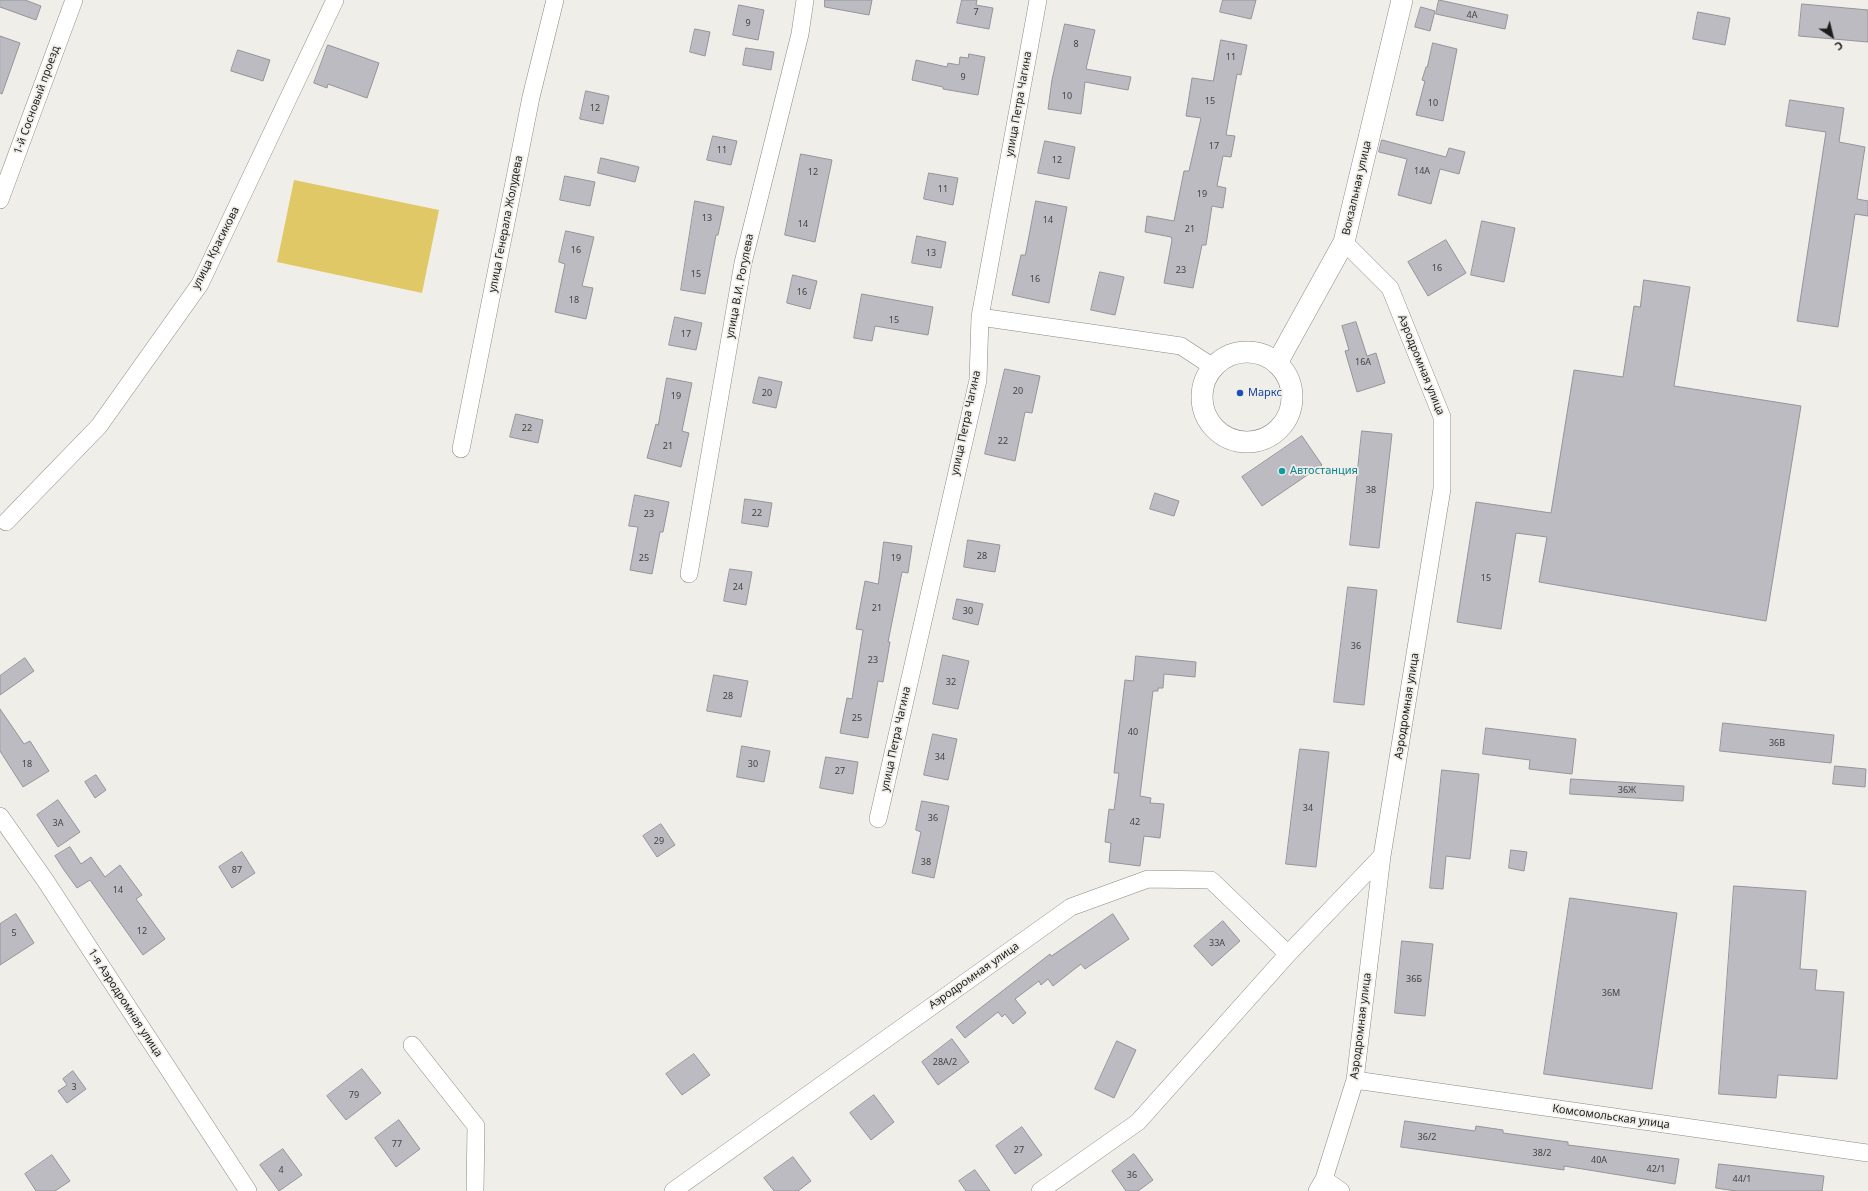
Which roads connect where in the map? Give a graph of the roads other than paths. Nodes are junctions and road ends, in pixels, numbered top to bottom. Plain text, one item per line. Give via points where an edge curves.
1 (74, 0) edge
2 (336, 0) edge
3 (555, 0) edge
4 (805, 0) edge
5 (1038, 0) edge
6 (1402, 0) edge
7 (0, 200) edge
8 (1344, 242) junction
9 (980, 317) junction
10 (1277, 363) junction
11 (1213, 367) junction
12 (461, 449) dead end
13 (6, 522) dead end
14 (689, 574) dead end
15 (0, 816) edge
16 (878, 819) dead end
17 (1382, 856) junction
18 (1288, 954) junction
19 (412, 1045) dead end
20 (1355, 1080) junction
21 (1868, 1153) edge
22 (1321, 1185) edge
23 (248, 1191) edge
24 (474, 1191) edge
25 (673, 1191) edge
26 (1040, 1191) edge
27 (1341, 1191) edge

1 - 7 street, 1-й Сосновый проезд
2 - 13 street, улица Красикова via 200,284 99,426
3 - 12 street, улица Генерала Жолудева via 531,97
4 - 14 street, улица В.И. Рогулева via 800,34 743,263
5 - 9 street, улица Петра Чагина
6 - 8 street, Вокзальная улица
8 - 10 street, Вокзальная улица
8 - 17 street, Аэродромная улица via 1390,288 1442,417 1442,489
9 - 11 street via 1181,346
9 - 16 street, улица Петра Чагина via 978,380
10 - 11 street via 1262,354 1244,352 1227,356
10 - 11 street via 1288,377 1293,394 1290,412 1277,431 1267,438 1250,442 1233,440 1217,431 1207,417 1202,400 1204,382
15 - 23 street, 1-я Аэродромная улица via 45,880
17 - 18 street
17 - 20 street, Аэродромная улица
18 - 25 street, Аэродромная улица via 1211,880 1148,879 1071,907
18 - 26 street via 1138,1122
19 - 24 street via 476,1126
20 - 21 street, Комсомольская улица
20 - 22 street, Аэродромная улица
22 - 27 street

